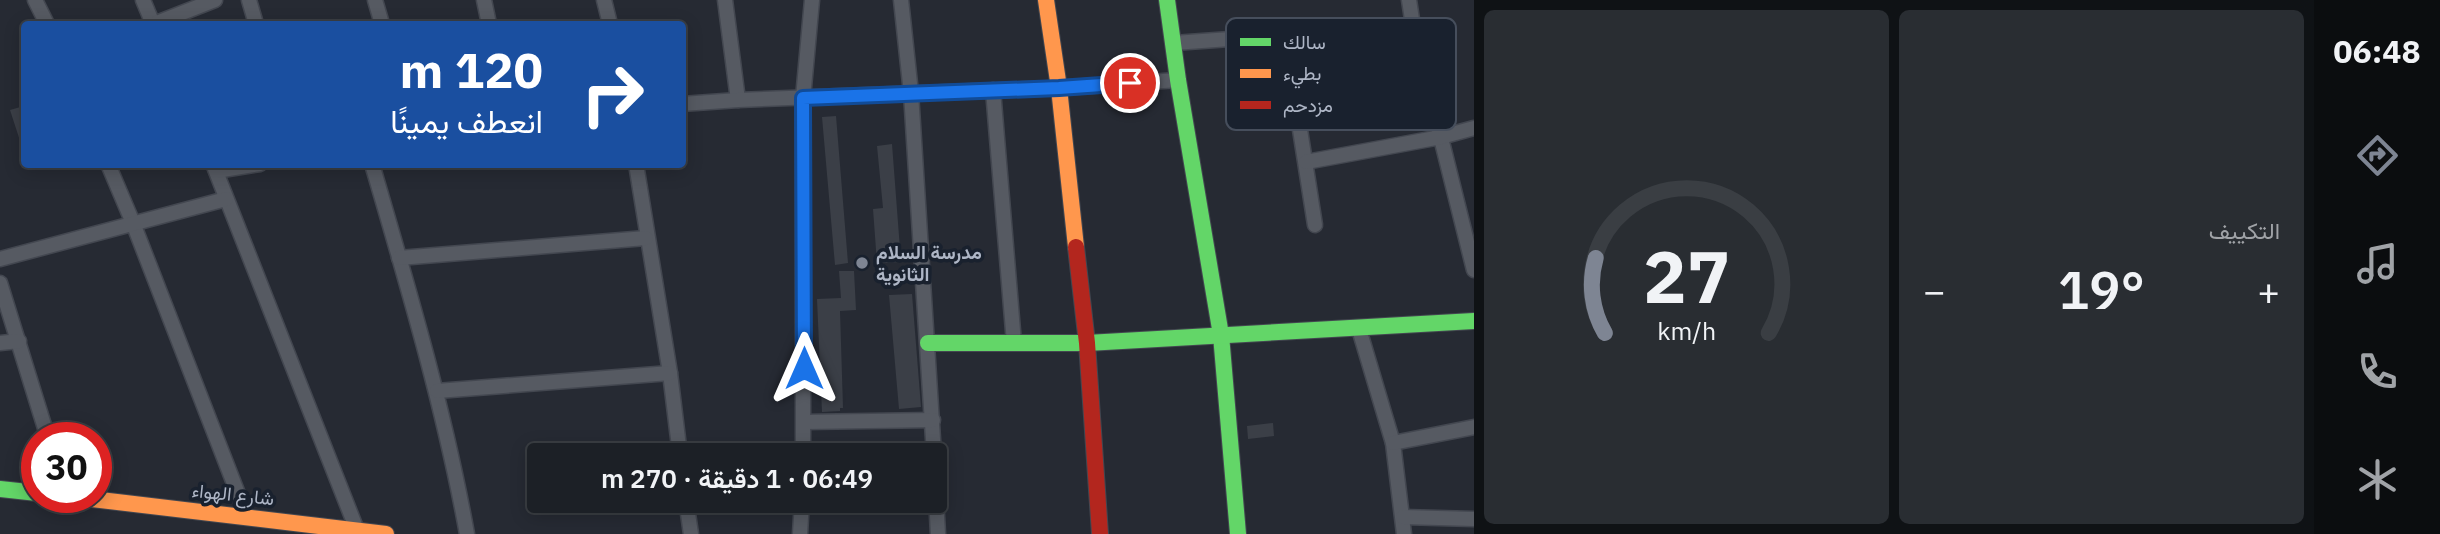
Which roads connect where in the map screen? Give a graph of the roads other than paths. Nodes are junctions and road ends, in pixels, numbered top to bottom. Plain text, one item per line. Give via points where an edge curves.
1 (35, 0) edge
2 (143, 0) edge
3 (215, 0) edge
4 (249, 0) edge
5 (375, 0) edge
6 (484, 0) edge
7 (604, 0) edge
8 (724, 0) edge
9 (813, 0) edge
10 (901, 0) edge
11 (1046, 0) edge
12 (1167, 0) edge
13 (1409, 0) edge
14 (1412, 18) edge
15 (46, 21) edge
16 (153, 21) edge
17 (162, 21) edge
18 (255, 21) edge
19 (381, 21) edge
20 (488, 21) edge
21 (609, 21) edge
22 (1226, 39) edge
23 (1174, 43) junction
24 (1178, 80) junction
25 (1059, 88) junction
26 (993, 90) junction
27 (911, 93) junction
28 (803, 98) junction
29 (738, 100) junction
30 (686, 104) edge
31 (1474, 128) edge
32 (1300, 130) edge
33 (1439, 130) edge
34 (1441, 137) junction
35 (1306, 162) junction
36 (110, 168) edge
37 (214, 168) edge
38 (373, 168) edge
39 (637, 168) edge
40 (226, 199) junction
41 (133, 223) junction
42 (1315, 226) dead end
43 (646, 238) junction
44 (399, 258) junction
45 (0, 259) edge
46 (1474, 269) edge
47 (0, 284) edge
48 (1474, 321) edge
49 (1359, 329) junction
50 (1221, 335) junction
51 (19, 341) junction
52 (0, 343) edge
53 (929, 343) junction
54 (1014, 343) junction
55 (1087, 343) junction
56 (670, 373) junction
57 (437, 391) junction
58 (933, 420) junction
59 (43, 422) edge
60 (805, 422) junction
61 (1474, 427) edge
62 (679, 443) edge
63 (804, 443) edge
64 (934, 443) edge
65 (1394, 443) junction
66 (0, 489) edge
67 (21, 491) edge
68 (112, 501) edge
69 (688, 513) edge
70 (801, 513) edge
71 (937, 513) edge
72 (247, 517) junction
73 (1403, 517) junction
74 (1474, 519) edge
75 (357, 530) junction
76 (386, 534) edge
77 (467, 534) edge
78 (691, 534) edge
79 (800, 534) edge
80 (938, 534) edge
81 (1100, 534) edge
82 (1238, 534) edge
83 (1404, 534) edge

1 - 15 street
2 - 16 street
3 - 17 street
4 - 18 street
5 - 19 street
6 - 20 street
7 - 21 street
8 - 29 street
9 - 28 street
10 - 27 street
11 - 25 street
12 - 23 street
13 - 14 street
22 - 23 street
23 - 24 street
24 - 25 street
24 - 50 street
25 - 26 street
25 - 55 street
26 - 27 street
26 - 54 street
27 - 28 street
27 - 53 street
28 - 29 street
28 - 60 street
29 - 30 street
31 - 34 street
32 - 35 street
33 - 34 street
34 - 35 street
34 - 46 street
35 - 42 street
36 - 41 street
37 - 40 street
38 - 44 street
39 - 43 street
40 - 41 street
40 - 75 street
41 - 45 street
41 - 72 street
43 - 44 street
43 - 56 street
44 - 57 street
47 - 51 street
48 - 49 street
49 - 50 street
49 - 65 street
50 - 55 street
50 - 82 street
51 - 52 street
51 - 59 street
53 - 54 street
53 - 58 street
54 - 55 street
55 - 81 street
56 - 57 street
56 - 62 street
57 - 77 street
58 - 60 street
58 - 64 street
60 - 63 street
61 - 65 street
65 - 73 street
66 - 67 street
68 - 72 street, شارع الهواء
69 - 78 street
70 - 79 street
71 - 80 street
72 - 75 street, شارع الهواء
73 - 74 street
73 - 83 street
75 - 76 street, شارع الهواء

